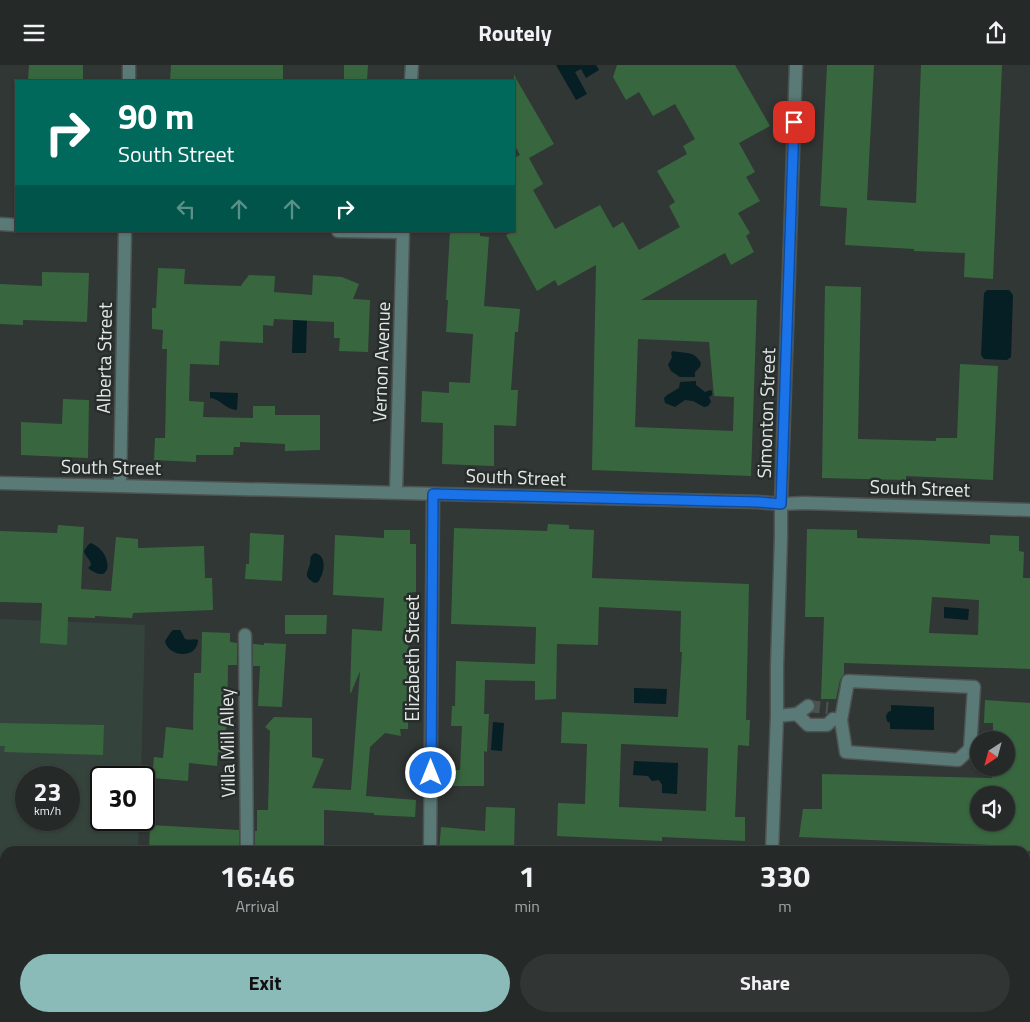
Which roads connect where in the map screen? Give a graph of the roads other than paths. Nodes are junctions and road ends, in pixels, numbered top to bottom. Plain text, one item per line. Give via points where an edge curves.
1 (129, 65) edge
2 (412, 65) edge
3 (796, 65) edge
4 (129, 80) edge
5 (411, 80) edge
6 (0, 224) edge
7 (15, 225) edge
8 (125, 232) edge
9 (403, 232) edge
10 (0, 483) edge
11 (120, 485) junction
12 (396, 493) junction
13 (433, 494) junction
14 (781, 504) junction
15 (1030, 510) edge
16 (245, 635) dead end
17 (808, 706) tunnel mouth
18 (797, 714) junction
19 (777, 716) junction
20 (834, 716) junction
21 (247, 846) edge
22 (430, 846) edge
23 (772, 846) edge

1 - 4 street
2 - 5 street
3 - 14 street, Simonton Street
6 - 7 street
8 - 11 street, Alberta Street
9 - 12 street, Vernon Avenue
10 - 11 street, South Street
11 - 12 street, South Street
12 - 13 street, South Street
13 - 14 street, South Street
13 - 22 street, Elizabeth Street
14 - 15 street, South Street
14 - 19 street, Simonton Street
16 - 21 street, Villa Mill Alley
17 - 18 street
18 - 19 street
18 - 20 street via 808,725 828,725
19 - 23 street, Simonton Street
20 - 20 street via 846,752 958,760 970,749 974,687 848,681

